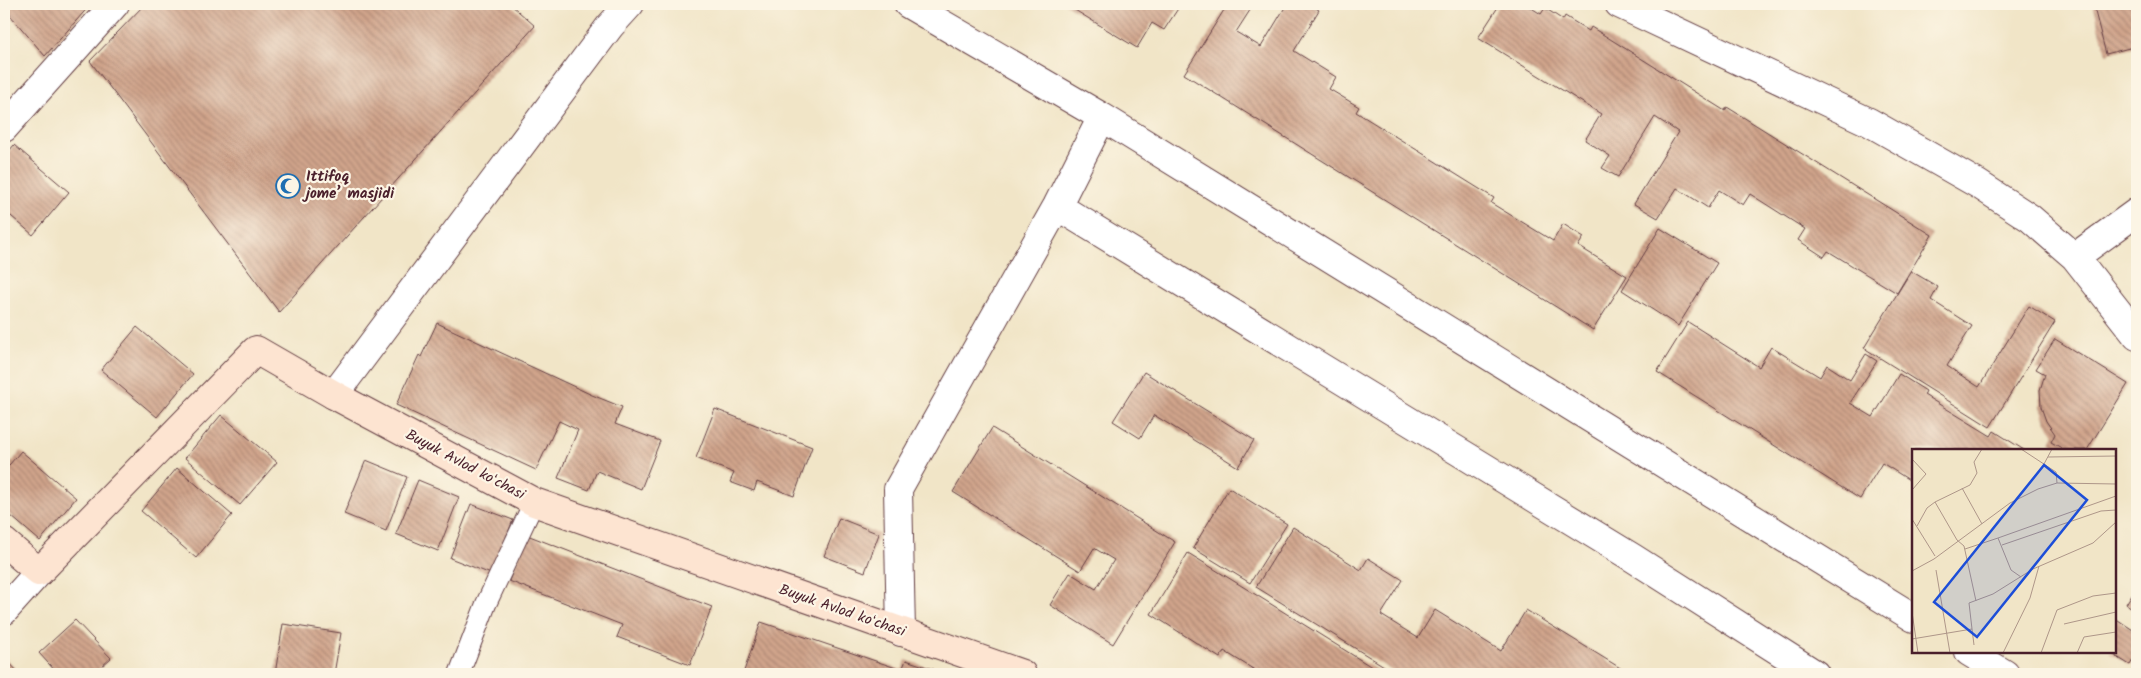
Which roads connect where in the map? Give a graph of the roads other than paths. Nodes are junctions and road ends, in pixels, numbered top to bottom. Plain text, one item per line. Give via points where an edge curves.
1 (115, 4) edge
2 (630, 4) edge
3 (908, 4) edge
4 (1619, 4) edge
5 (1102, 116) junction
6 (4, 128) edge
7 (1057, 206) junction
8 (2137, 212) edge
9 (2074, 256) junction
10 (2137, 336) edge
11 (334, 395) junction
12 (534, 502) junction
13 (4, 542) edge
14 (39, 572) junction
15 (4, 610) edge
16 (1912, 617) edge
17 (901, 632) junction
18 (1971, 653) edge
19 (459, 674) edge
20 (1022, 674) edge
21 (1815, 674) edge
22 (2005, 674) edge

1 - 6 street
2 - 11 street via 610,26
3 - 5 street
4 - 9 street via 1869,122 1978,184 2022,213
5 - 7 street
5 - 16 street
7 - 17 street via 898,490
7 - 21 street via 1625,553
8 - 9 street
9 - 10 street
11 - 12 street, Buyuk Avlod koʻchasi
11 - 14 street, Buyuk Avlod koʻchasi via 256,350
12 - 17 street, Buyuk Avlod koʻchasi
12 - 19 lane via 486,604
13 - 14 street
14 - 15 street
17 - 20 street, Buyuk Avlod koʻchasi
18 - 22 street

